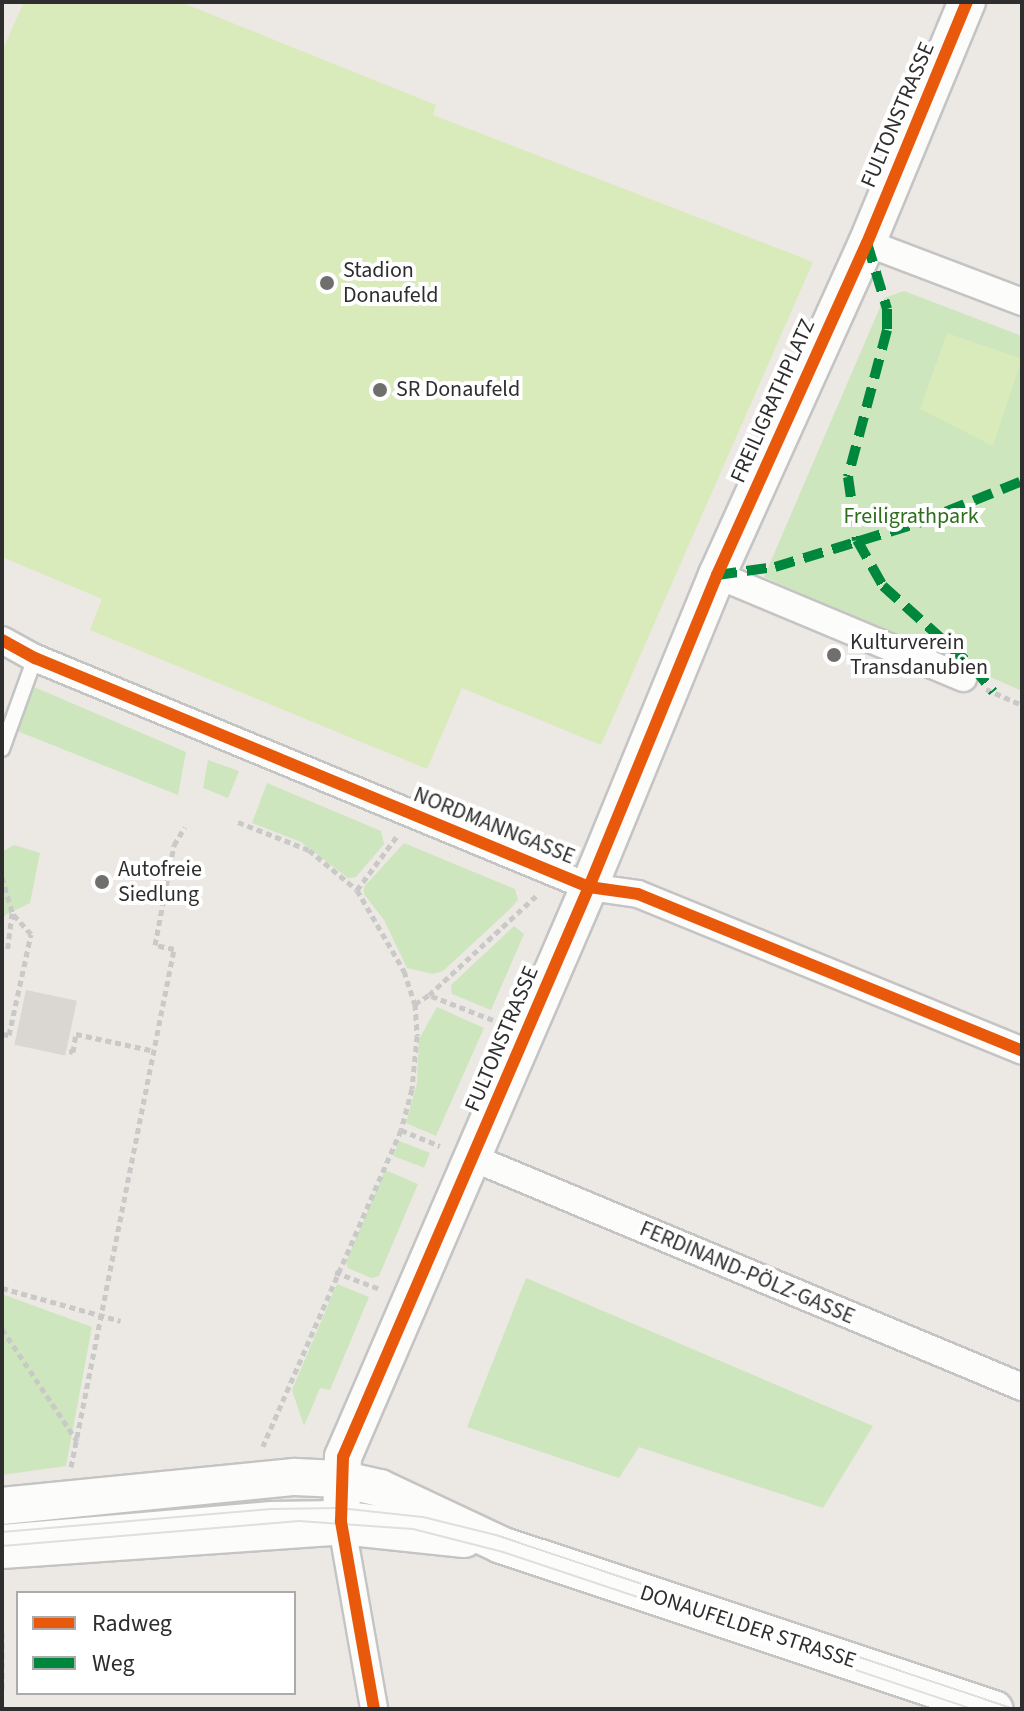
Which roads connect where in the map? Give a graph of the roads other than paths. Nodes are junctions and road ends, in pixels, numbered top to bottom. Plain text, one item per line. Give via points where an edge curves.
1 (967, 2) edge
2 (867, 243) junction
3 (1022, 302) edge
4 (717, 575) junction
5 (2, 640) edge
6 (35, 658) junction
7 (963, 678) road end
8 (2, 749) edge
9 (589, 887) junction
10 (1022, 1051) edge
11 (456, 1152) junction
12 (1022, 1387) edge
13 (2, 1506) edge
14 (340, 1508) junction
15 (2, 1532) edge
16 (2, 1550) edge
17 (374, 1709) edge
18 (994, 1709) edge

1 - 2 street, FULTONSTRASSE
2 - 3 street
2 - 4 street, FREILIGRATHPLATZ
4 - 7 street
4 - 9 street, FULTONSTRASSE
5 - 6 street, NORDMANNGASSE
6 - 8 lane
6 - 9 street, NORDMANNGASSE
9 - 10 street, NORDMANNGASSE via 638,894
9 - 11 street, FULTONSTRASSE
11 - 12 street, FERDINAND-PÖLZ-GASSE
11 - 14 street, FULTONSTRASSE via 343,1457
13 - 14 street, DONAUFELDER STRASSE via 295,1477
14 - 15 lane, DONAUFELDER STRASSE
14 - 16 street, DONAUFELDER STRASSE
14 - 17 street
14 - 18 street, DONAUFELDER STRASSE via 380,1488 501,1545

